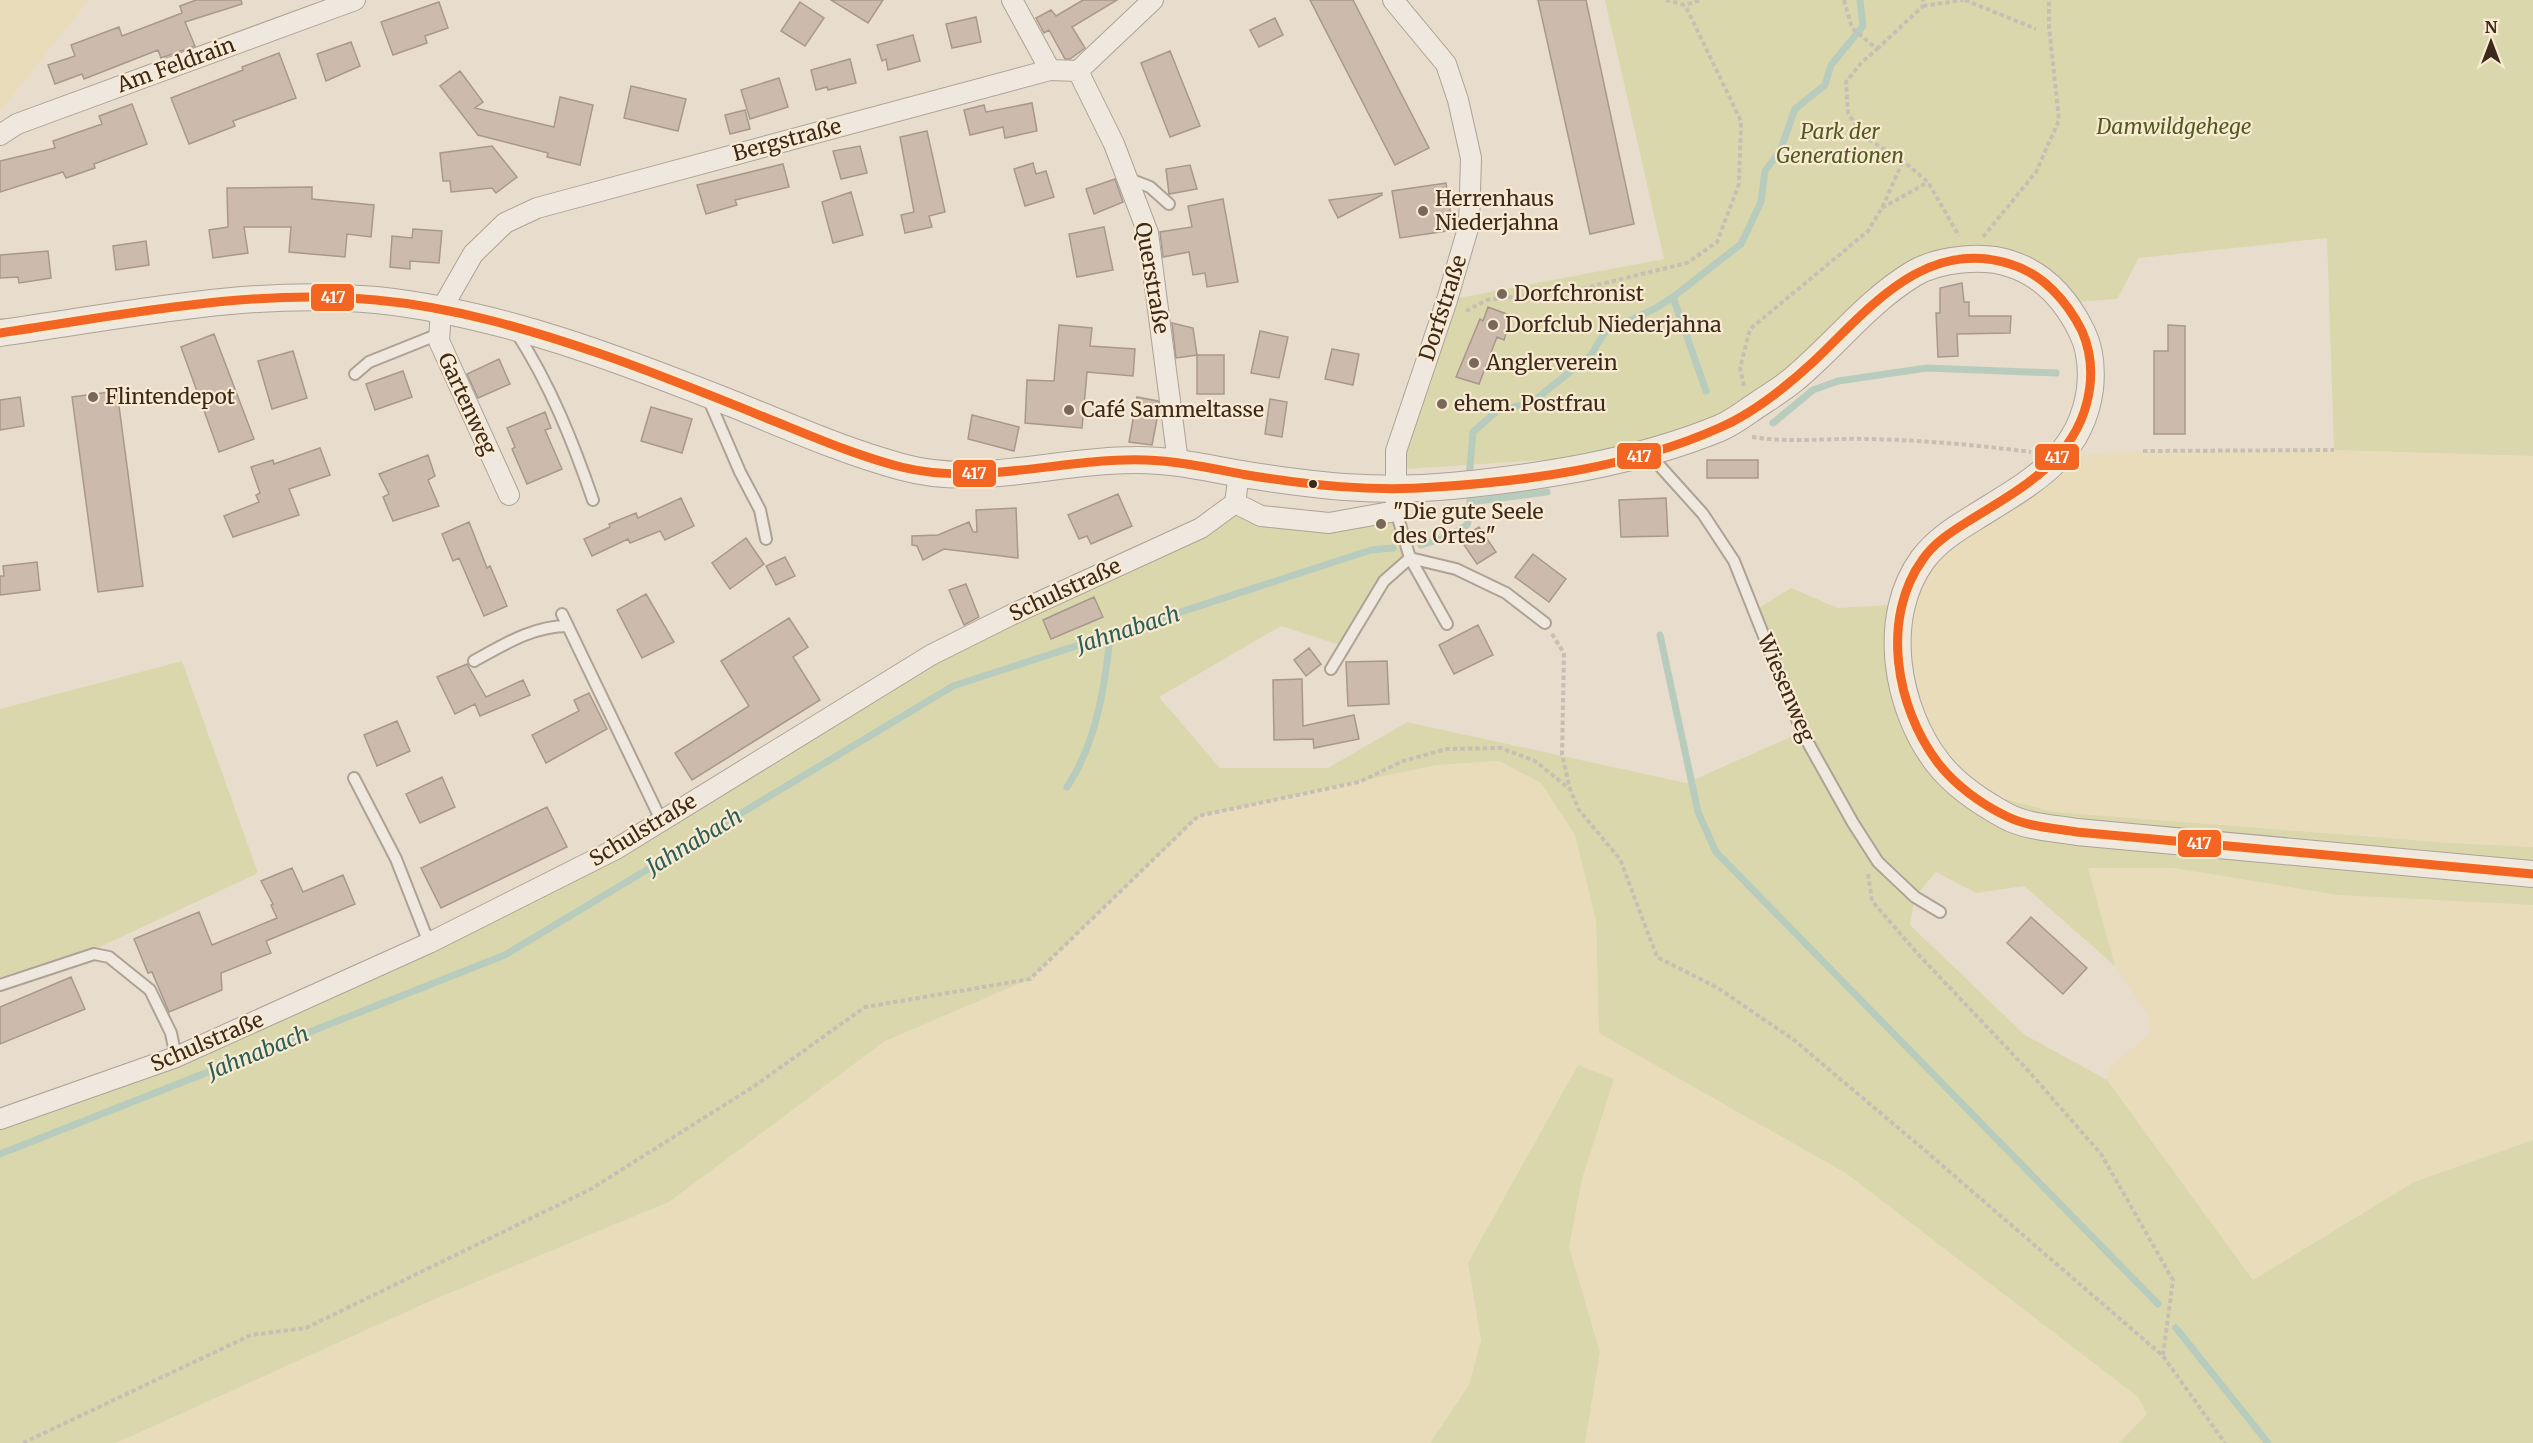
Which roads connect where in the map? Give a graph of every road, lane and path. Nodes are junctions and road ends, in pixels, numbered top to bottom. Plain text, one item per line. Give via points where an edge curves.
1 (355, 0) edge
2 (1012, 0) edge
3 (1153, 0) edge
4 (1393, 0) edge
5 (1666, 0) edge
6 (1701, 0) edge
7 (1844, 0) edge
8 (1923, 0) edge
9 (1964, 0) edge
10 (2049, 0) edge
11 (1685, 5) junction
12 (1923, 6) junction
13 (2036, 29) dead end
14 (1877, 49) junction
15 (1050, 70) junction
16 (1078, 71) junction
17 (0, 135) edge
18 (1903, 161) junction
19 (1127, 178) junction
20 (1929, 182) junction
21 (1169, 204) dead end
22 (1882, 208) junction
23 (1966, 250) junction
24 (440, 322) junction
25 (1439, 324) junction
26 (512, 327) junction
27 (0, 333) edge
28 (355, 374) dead end
29 (706, 394) junction
30 (1750, 410) junction
31 (1726, 426) junction
32 (2334, 450) dead end
33 (2143, 451) dead end
34 (1647, 452) junction
35 (2060, 456) junction
36 (1178, 462) junction
37 (1239, 474) junction
38 (508, 495) dead end
39 (593, 500) dead end
40 (1395, 501) junction
41 (1235, 503) junction
42 (766, 539) dead end
43 (1410, 558) junction
44 (562, 614) dead end
45 (1545, 623) joint
46 (1447, 624) dead end
47 (568, 626) junction
48 (474, 661) dead end
49 (1331, 669) dead end
50 (354, 778) dead end
51 (1570, 789) junction
52 (661, 820) junction
53 (1862, 836) junction
54 (2533, 874) edge
55 (1940, 912) dead end
56 (429, 943) junction
57 (0, 985) edge
58 (176, 1058) junction
59 (0, 1119) edge
60 (2163, 1356) junction
61 (23, 1443) edge
62 (2225, 1443) edge

1 - 17 street, Am Feldrain via 17,124
2 - 15 street
3 - 16 street
4 - 25 street, Dorfstraße via 1446,64 1471,158 1470,225
5 - 11 path
6 - 11 path
7 - 14 path via 1852,28
8 - 12 path
9 - 12 path
9 - 13 path
10 - 23 path via 2059,120 2036,172 1985,235
11 - 25 path via 1741,121 1739,184 1717,242 1687,263 1581,289 1487,300
12 - 14 path
14 - 18 path via 1846,82 1848,113 1862,135
15 - 16 street, Bergstraße
15 - 24 street, Bergstraße via 537,208 505,224 473,254
16 - 19 street, Querstraße
18 - 20 path
18 - 22 path
19 - 21 lane via 1150,187
19 - 36 street, Querstraße via 1148,233
20 - 22 path
20 - 23 path
22 - 30 path via 1868,231 1750,329 1740,368
23 - 30 street via 1920,269 1877,300 1790,383
23 - 35 street via 2036,275 2067,303 2088,342 2092,372 2086,411 2076,437
24 - 26 street
24 - 27 street via 377,301 313,297 222,301
24 - 28 lane
24 - 38 street, Gartenweg via 439,341
25 - 40 street, Dorfstraße via 1396,451
26 - 29 street
26 - 39 lane via 557,408
29 - 36 street via 856,453 912,470 981,475 1130,459
29 - 42 lane via 760,510
30 - 31 street
31 - 34 street
31 - 35 path via 1775,441 1864,438 1953,442
32 - 33 path
34 - 40 street via 1555,474 1452,486
34 - 53 lane, Wiesenweg via 1703,514 1734,561 1802,732
35 - 54 street via 2022,488 1936,544 1910,581 1897,630 1897,661 1913,717 1941,768 1972,795 2014,821 2077,832
36 - 37 street
37 - 40 street
37 - 41 street
40 - 41 street via 1329,523 1261,516
40 - 43 lane
41 - 52 street, Schulstraße via 1201,528 931,655
43 - 45 lane via 1456,569 1506,593
43 - 46 lane
43 - 49 lane via 1383,581
44 - 47 lane
45 - 51 path via 1564,653 1562,755
47 - 48 lane via 552,626 519,636
47 - 52 lane
50 - 56 lane via 396,859
51 - 60 path via 1579,810 1620,859 1657,957 1718,988 1794,1040
51 - 61 path via 1535,761 1501,748 1447,749 1403,761 1359,782 1198,816 1030,979 865,1006 753,1087 591,1190 306,1328 250,1335
52 - 56 street, Schulstraße via 616,849
53 - 55 lane, Wiesenweg via 1878,862 1916,897
53 - 60 path via 1872,902 2101,1154 2173,1280
56 - 58 street, Schulstraße
57 - 58 lane via 94,954 109,957 150,990 171,1034
58 - 59 street, Schulstraße
60 - 62 path

